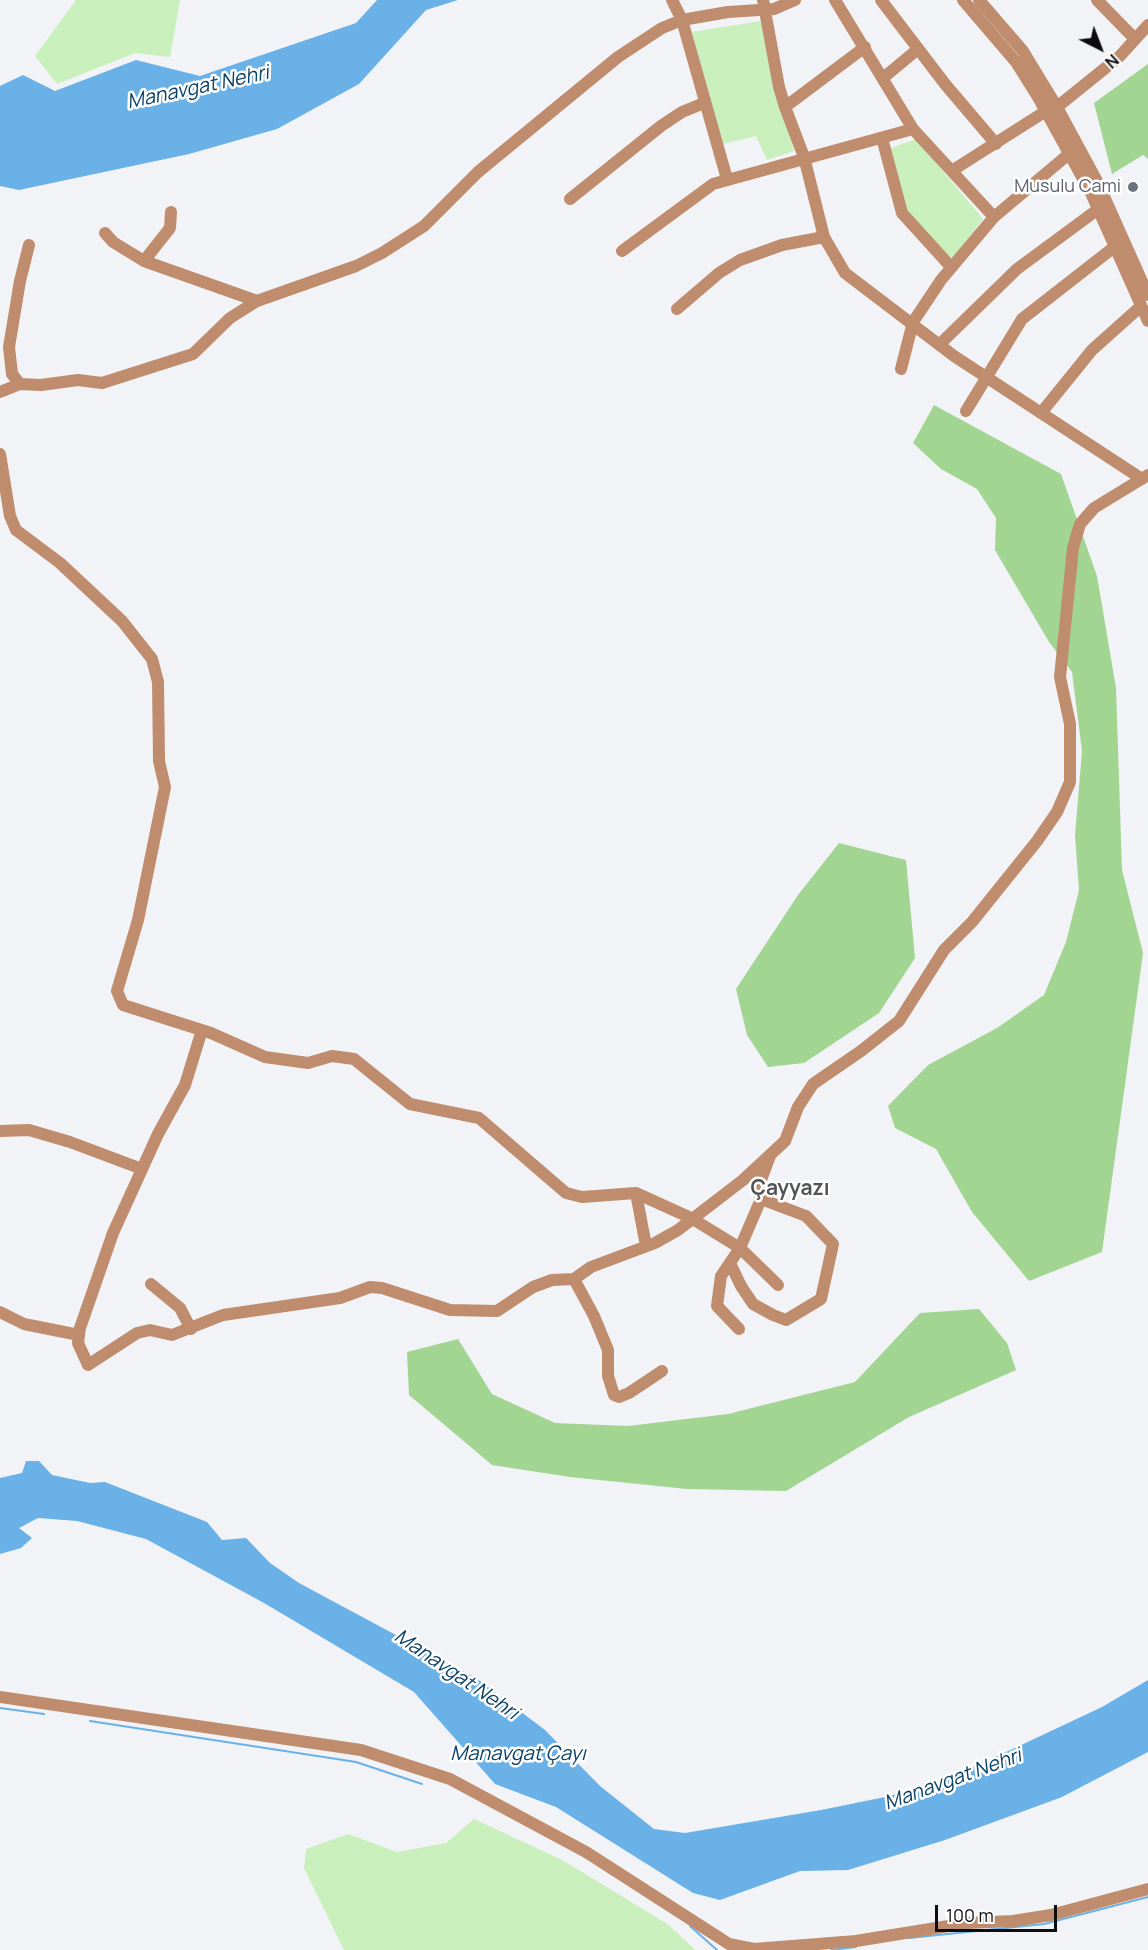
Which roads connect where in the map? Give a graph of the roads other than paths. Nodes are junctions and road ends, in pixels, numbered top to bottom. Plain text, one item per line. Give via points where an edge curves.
1 (672, 0) edge
2 (795, 0) edge
3 (835, 0) edge
4 (881, 0) edge
5 (963, 0) edge
6 (979, 0) edge
7 (1097, 0) edge
8 (765, 5) edge
9 (682, 20) junction
10 (1148, 25) edge
11 (1135, 39) junction
12 (865, 47) junction
13 (918, 49) junction
14 (883, 78) junction
15 (704, 103) junction
16 (785, 107) junction
17 (1052, 109) junction
18 (913, 129) junction
19 (882, 138) junction
20 (996, 144) junction
21 (1070, 153) junction
22 (804, 157) junction
23 (953, 170) junction
24 (727, 179) junction
25 (570, 198) dead end
26 (1097, 210) junction
27 (171, 212) dead end
28 (994, 218) junction
29 (105, 232) dead end
30 (824, 237) junction
31 (29, 245) dead end
32 (1113, 248) junction
33 (622, 251) dead end
34 (144, 261) junction
35 (951, 267) junction
36 (1148, 295) edge
37 (257, 301) junction
38 (1140, 307) junction
39 (677, 309) dead end
40 (1148, 321) edge
41 (913, 322) junction
42 (940, 344) junction
43 (901, 369) dead end
44 (986, 377) junction
45 (20, 384) junction
46 (0, 392) edge
47 (966, 411) dead end
48 (1041, 413) junction
49 (0, 454) edge
50 (1145, 477) edge
51 (202, 1030) junction
52 (0, 1131) edge
53 (772, 1152) junction
54 (142, 1169) junction
55 (636, 1193) junction
56 (761, 1199) junction
57 (691, 1218) junction
58 (646, 1246) junction
59 (740, 1248) junction
60 (730, 1263) junction
61 (574, 1279) junction
62 (151, 1284) dead end
63 (778, 1285) dead end
64 (0, 1312) edge
65 (191, 1329) junction
66 (739, 1329) dead end
67 (79, 1335) junction
68 (662, 1371) dead end
69 (0, 1697) edge
70 (1148, 1889) edge
71 (855, 1944) edge

1 - 9 street
2 - 8 street
3 - 12 street
4 - 13 street
5 - 17 street
6 - 17 street via 1023,51
7 - 11 street
8 - 9 street
8 - 16 street
9 - 15 street
9 - 37 street via 662,28 618,57 478,172 424,226 356,266
10 - 11 street
11 - 17 street via 1119,57
12 - 14 street
12 - 16 street
13 - 14 street
13 - 20 street
14 - 18 street
15 - 24 street
15 - 25 street via 661,126
16 - 22 street
17 - 20 street
17 - 21 street
17 - 36 street via 1098,183
18 - 19 street
18 - 23 street
19 - 22 street
19 - 35 street via 902,213
20 - 23 street
21 - 26 street
21 - 28 street
22 - 24 street
22 - 30 street
23 - 28 street
24 - 33 street via 699,193
26 - 32 street
26 - 42 street via 1017,269
27 - 34 street via 170,228
28 - 35 street
29 - 34 street via 113,242
30 - 39 street via 782,245 741,260 719,273
30 - 41 street via 845,273
31 - 45 street via 9,347 12,374
32 - 38 street
32 - 44 street via 1022,319
34 - 37 street
35 - 41 street
37 - 45 street via 231,318 193,354 102,383 78,380
38 - 40 street
38 - 48 street via 1092,350
41 - 42 street
41 - 43 street
42 - 44 street
44 - 47 street
44 - 48 street
45 - 46 street
48 - 50 street
49 - 51 street via 16,530 60,563 122,621 152,659 158,682 159,760 165,787 138,920 117,991 123,1005
50 - 53 street via 1094,508 1080,524 1073,548 1060,677 1070,724 1070,782 1057,812 979,914 944,950 900,1021 813,1084 798,1107 785,1141
51 - 54 street via 184,1085
51 - 55 street via 265,1057 308,1064 332,1056 354,1059 410,1104 479,1118 566,1193 582,1197
52 - 54 street via 29,1130
53 - 56 street via 758,1188
53 - 57 street via 743,1180
54 - 67 street via 113,1233
55 - 57 street
55 - 58 street
56 - 59 street
56 - 60 street via 806,1216 833,1244 821,1299 786,1320 773,1315 753,1304
57 - 58 street via 678,1230
57 - 59 street
58 - 61 street via 591,1267
59 - 60 street
59 - 63 street
60 - 66 street via 721,1275 717,1306
61 - 65 street via 552,1280 533,1287 497,1311 450,1310 370,1287 340,1298 223,1315
61 - 68 street via 608,1350 608,1376 615,1395 629,1393
62 - 65 street via 180,1308
64 - 67 street via 24,1324
65 - 67 street via 172,1335 150,1330 137,1333 87,1365 78,1343
69 - 71 street via 361,1750 450,1779 586,1852 729,1944 754,1949
70 - 71 street via 1051,1915 967,1923

